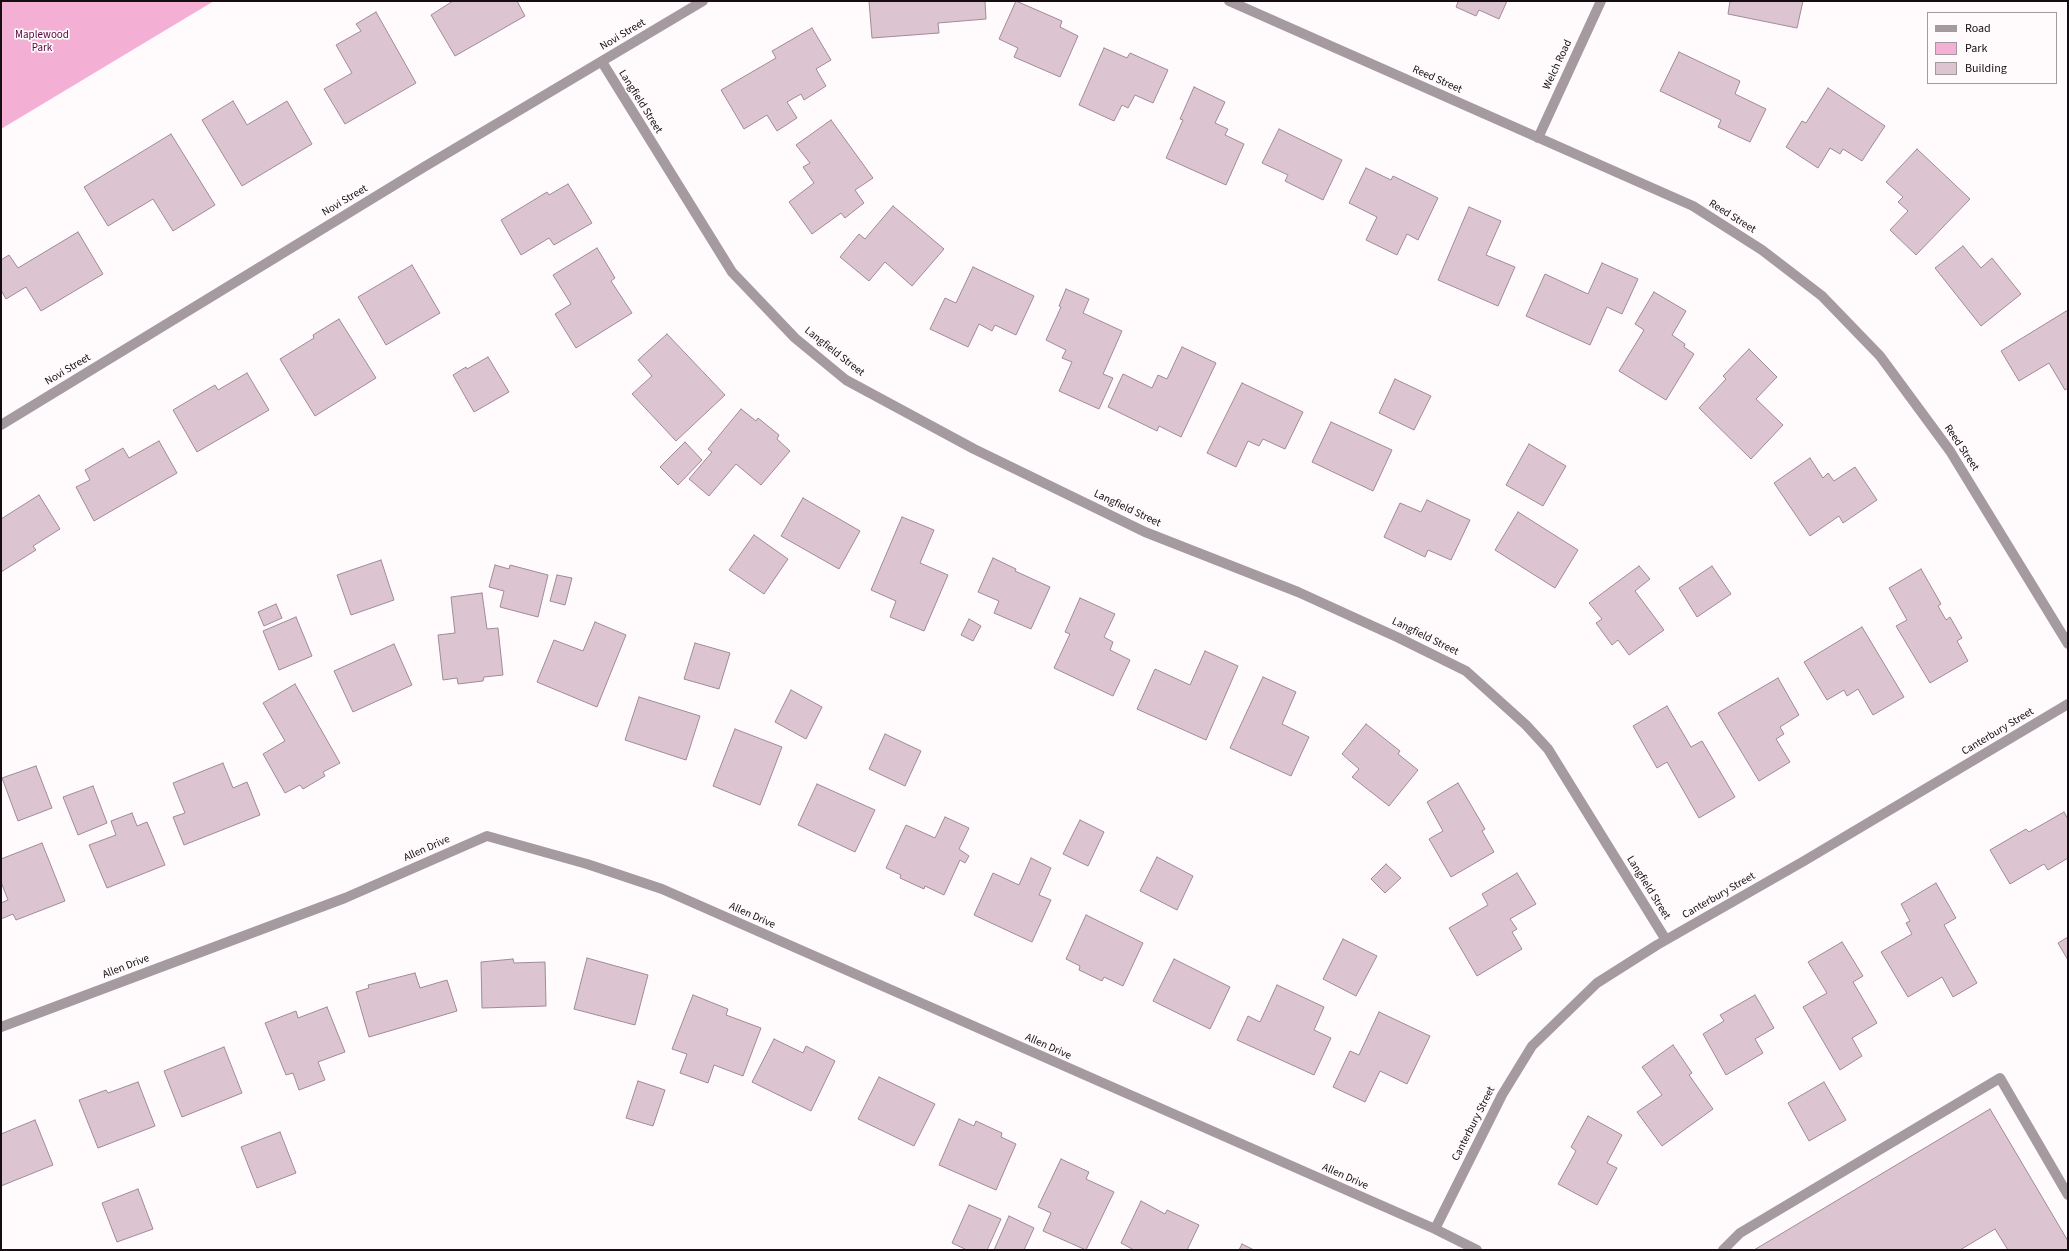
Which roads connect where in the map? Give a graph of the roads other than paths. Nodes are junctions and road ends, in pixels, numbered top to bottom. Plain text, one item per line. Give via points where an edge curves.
1 (703, 1) edge
2 (1229, 1) edge
3 (1601, 1) edge
4 (602, 62) junction
5 (1538, 138) junction
6 (1, 425) edge
7 (2068, 644) edge
8 (2068, 704) edge
9 (1666, 940) junction
10 (1, 1028) edge
11 (2068, 1195) edge
12 (1435, 1229) junction
13 (1477, 1250) edge
14 (1723, 1250) edge

1 - 4 street, Novi Street
2 - 5 street, Reed Street
3 - 5 street, Welch Road
4 - 6 street, Novi Street
4 - 9 street, Langfield Street via 732,272 795,338 846,380 974,450 1145,532 1298,592 1466,671 1526,725 1548,749
5 - 7 street, Reed Street via 1693,206 1762,250 1822,296 1880,356 1950,451
8 - 9 street, Canterbury Street via 1791,869
9 - 12 street, Canterbury Street via 1597,984 1532,1046 1502,1095
10 - 12 street, Allen Drive via 345,898 487,836 587,864 662,889
11 - 14 street via 2000,1078 1740,1233
12 - 13 street, Allen Drive

